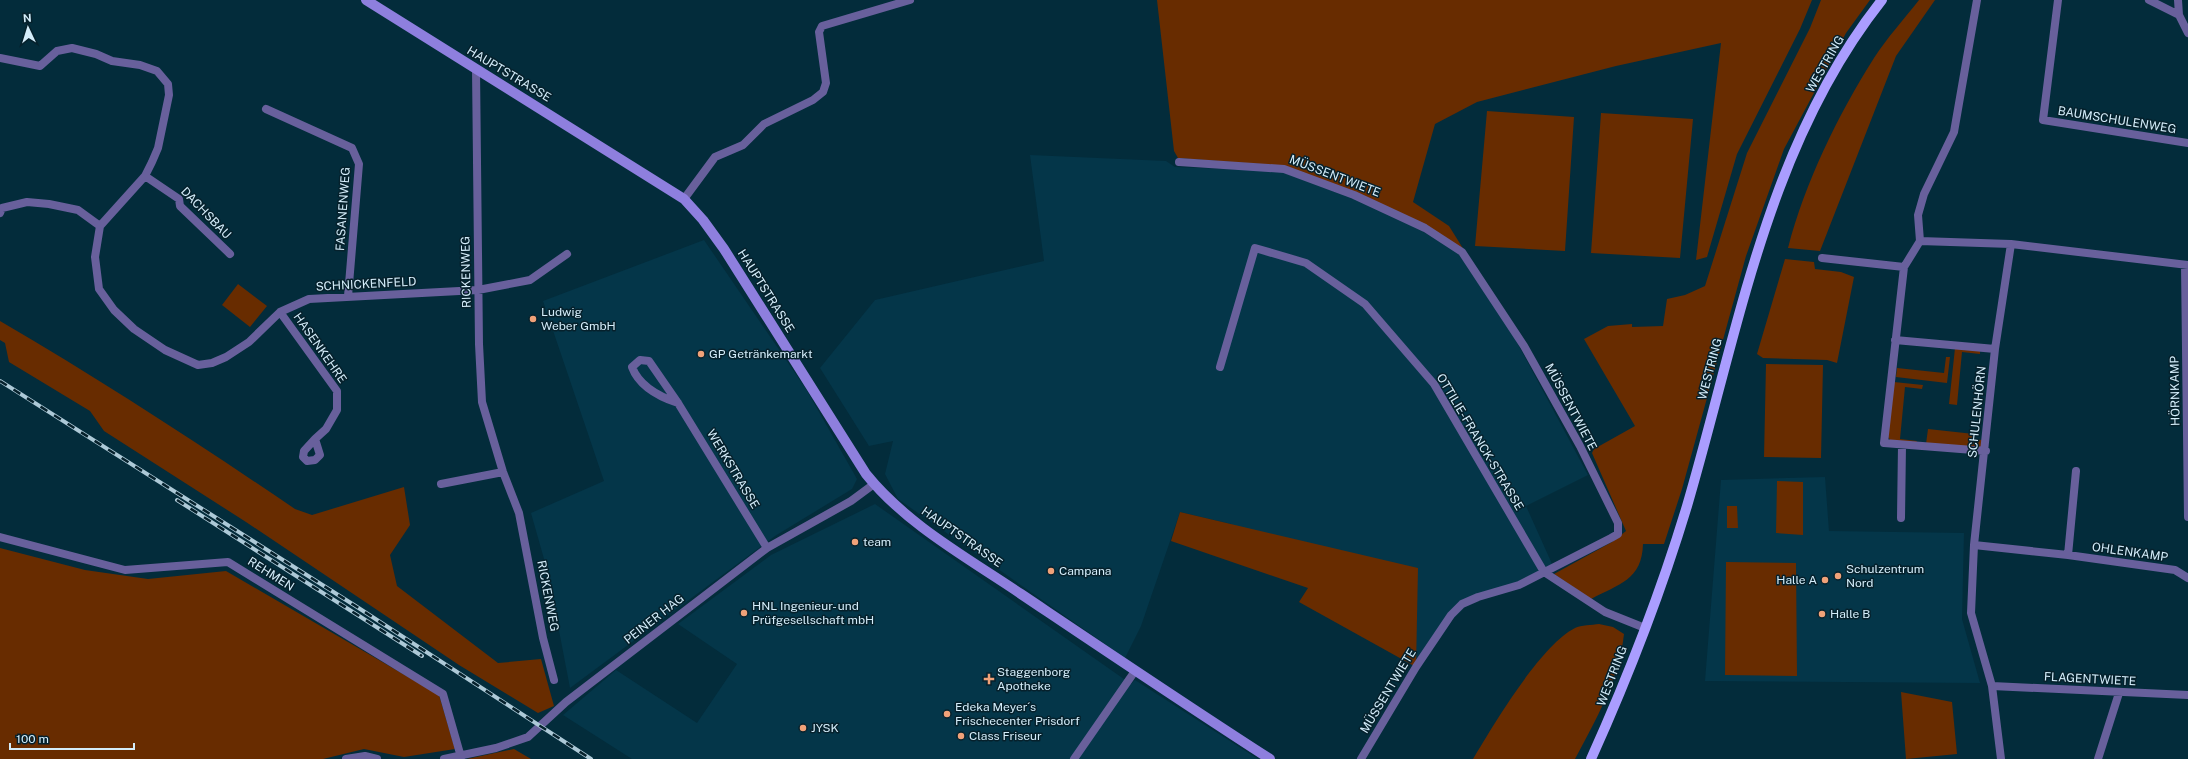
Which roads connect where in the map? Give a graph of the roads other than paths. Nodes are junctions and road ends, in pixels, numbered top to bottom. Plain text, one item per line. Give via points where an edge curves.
1 (366, 0) edge
2 (910, 0) edge
3 (1882, 0) edge
4 (1977, 0) edge
5 (2058, 0) edge
6 (2149, 0) edge
7 (2178, 0) edge
8 (2179, 15) junction
9 (2188, 33) edge
10 (0, 58) edge
11 (476, 69) junction
12 (266, 109) dead end
13 (2188, 143) edge
14 (1179, 162) dead end
15 (145, 176) junction
16 (684, 199) junction
17 (1, 209) edge
18 (100, 226) junction
19 (1920, 240) junction
20 (2011, 244) junction
21 (230, 254) dead end
22 (568, 254) dead end
23 (1822, 258) dead end
24 (2187, 265) edge
25 (1904, 267) junction
26 (478, 290) junction
27 (348, 296) junction
28 (280, 312) junction
29 (1895, 340) junction
30 (1995, 349) junction
31 (1220, 367) dead end
32 (678, 403) junction
33 (315, 439) dead end
34 (1902, 445) junction
35 (1986, 451) junction
36 (2076, 471) dead end
37 (503, 472) junction
38 (441, 484) dead end
39 (874, 484) junction
40 (2188, 517) edge
41 (1902, 518) dead end
42 (0, 538) edge
43 (1974, 545) junction
44 (767, 548) junction
45 (2068, 555) junction
46 (1544, 572) junction
47 (2188, 578) edge
48 (1645, 628) junction
49 (1135, 670) junction
50 (554, 680) dead end
51 (1992, 686) junction
52 (2119, 693) junction
53 (2188, 695) edge
54 (461, 757) junction
55 (346, 759) edge
56 (377, 759) edge
57 (444, 759) edge
58 (1074, 759) edge
59 (1270, 759) edge
60 (1361, 759) edge
61 (1591, 759) edge
62 (2001, 759) edge
63 (2098, 759) edge

1 - 11 main road, HAUPTSTRASSE
2 - 16 street via 822,26 819,32 826,83 823,92 813,100 764,124 742,145 715,157
3 - 48 main road, WESTRING via 1827,83 1800,136 1777,195 1736,326 1685,512
4 - 19 street via 1954,132 1924,194 1918,215
5 - 13 street, BAUMSCHULENWEG via 2042,120
6 - 8 street
7 - 8 street
8 - 9 street
10 - 15 street via 40,66 57,51 72,48 112,61 140,65 157,71 168,84 169,95 158,148
11 - 16 main road, HAUPTSTRASSE
11 - 26 street, RICKENWEG
12 - 27 street, FASANENWEG via 352,148 359,164
14 - 46 street, MÜSSENTWIETE via 1284,169 1354,194 1418,224 1462,252 1524,346 1580,446 1618,523 1618,534
15 - 18 street
15 - 21 street, DACHSBAU via 179,199 180,206
16 - 39 main road, HAUPTSTRASSE via 704,220 724,249
17 - 18 street via 27,202 49,204 78,210
18 - 28 street, SCHNICKENFELD via 95,257 99,289 114,310 134,329 164,350 198,365 212,363 249,342
19 - 20 street
19 - 25 street
20 - 24 street
20 - 30 street, SCHULENHÖRN
22 - 26 street, SCHNICKENFELD via 530,280
23 - 25 street
24 - 40 street, HÖRNKAMP
25 - 29 street
26 - 27 street, SCHNICKENFELD
26 - 37 street, RICKENWEG via 482,402
27 - 28 street, SCHNICKENFELD via 308,299
28 - 33 street, HASENKEHRE via 337,391 338,410 326,429
29 - 30 street
29 - 34 street via 1884,443
30 - 35 street, SCHULENHÖRN
31 - 46 street, OTTILIE-FRANCK-STRASSE via 1255,248 1306,263 1365,304 1434,384
32 - 32 street, WERKSTRASSE via 649,361 640,360 632,367 635,375 659,396
32 - 44 street, WERKSTRASSE
34 - 35 street
34 - 41 street
35 - 43 street, SCHULENHÖRN
36 - 45 street
37 - 38 street
37 - 50 street, RICKENWEG via 519,513
39 - 44 street, PEINER HAG via 857,497
39 - 49 main road, HAUPTSTRASSE via 933,535
42 - 54 street, REHMEN via 125,570 228,562 443,694
43 - 45 street, OHLENKAMP
43 - 51 street, SCHULENHÖRN via 1971,613
44 - 54 street, PEINER HAG via 566,702 528,737
45 - 47 street, OHLENKAMP via 2175,570
46 - 48 street, OTTILIE-FRANCK-STRASSE via 1605,612
46 - 60 street, MÜSSENTWIETE via 1519,585 1462,604 1451,615 1416,667
48 - 61 main road, WESTRING
49 - 58 street
49 - 59 main road, HAUPTSTRASSE
51 - 52 street, FLAGENTWIETE
51 - 62 street, SCHULENHÖRN
52 - 53 street, FLAGENTWIETE
52 - 63 street
54 - 57 street, PEINER HAG
55 - 56 street via 365,756

